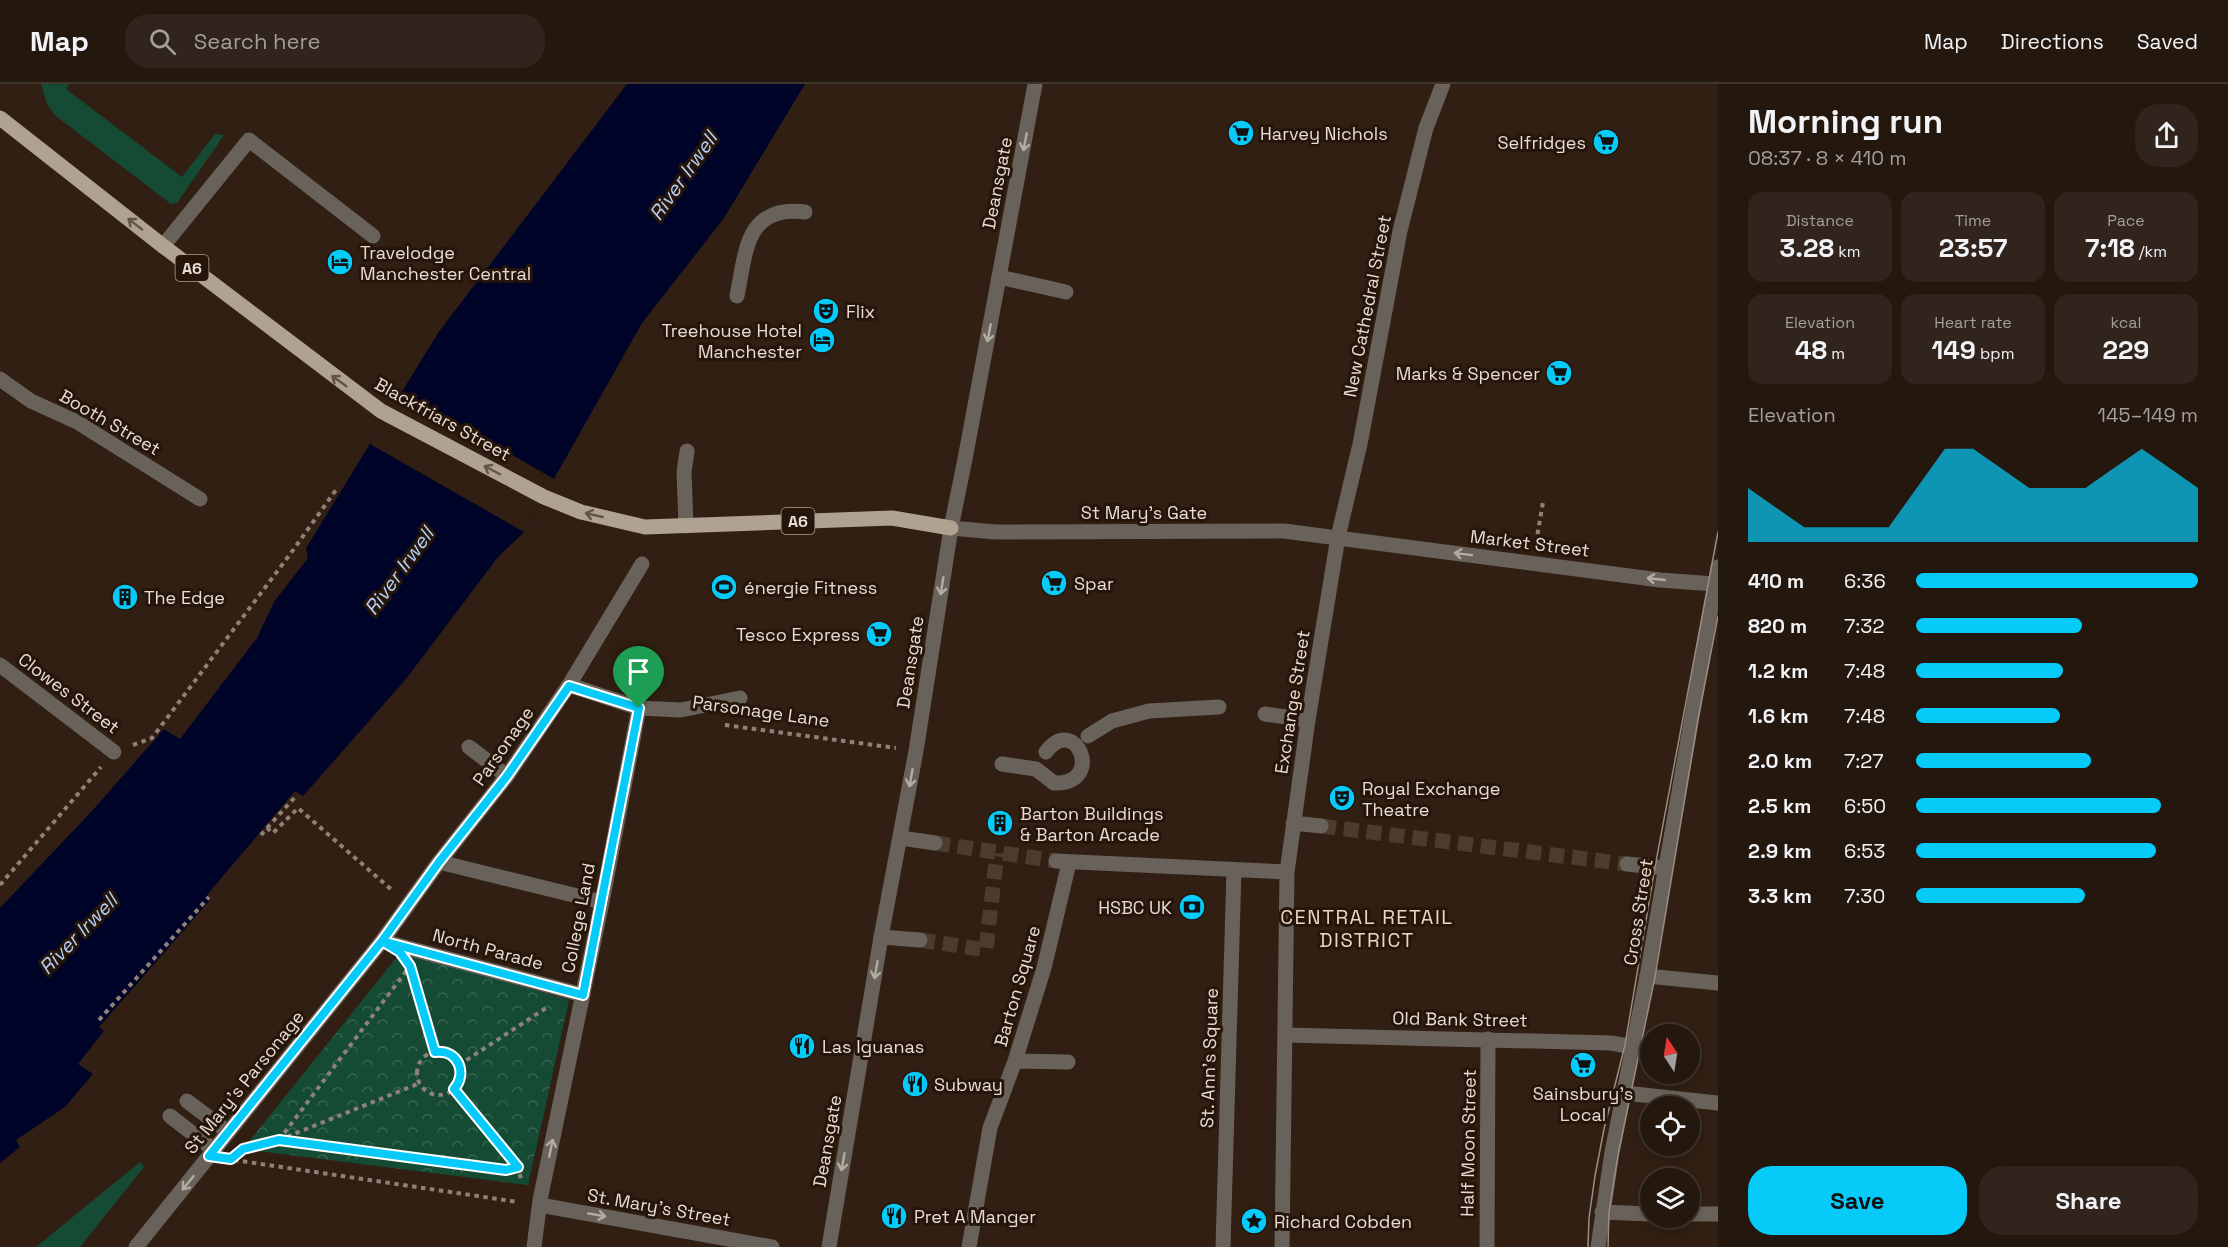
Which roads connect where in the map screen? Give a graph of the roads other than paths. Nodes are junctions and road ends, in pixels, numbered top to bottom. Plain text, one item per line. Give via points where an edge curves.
1 (1443, 84) edge
2 (1033, 85) edge
3 (0, 118) edge
4 (805, 212) dead end
5 (373, 236) dead end
6 (163, 246) junction
7 (999, 277) junction
8 (1066, 292) dead end
9 (737, 296) dead end
10 (0, 379) edge
11 (687, 451) dead end
12 (200, 499) dead end
13 (686, 526) junction
14 (951, 528) junction
15 (1338, 537) junction
16 (642, 564) dead end
17 (1718, 567) edge
18 (1716, 584) edge
19 (0, 665) edge
20 (569, 686) junction
21 (740, 698) dead end
22 (1219, 707) dead end
23 (639, 708) junction
24 (1265, 714) dead end
25 (1308, 720) junction
26 (1088, 736) dead end
27 (469, 747) dead end
28 (114, 752) road end
29 (1046, 752) dead end
30 (1002, 764) dead end
31 (507, 776) junction
32 (1293, 824) junction
33 (1321, 826) tunnel mouth
34 (901, 838) junction
35 (935, 843) tunnel mouth
36 (439, 862) junction
37 (1627, 864) tunnel mouth
38 (1665, 868) junction
39 (1234, 870) junction
40 (1287, 872) junction
41 (602, 902) junction
42 (881, 937) junction
43 (920, 940) tunnel mouth
44 (382, 941) junction
45 (1647, 976) junction
46 (1718, 983) edge
47 (583, 995) junction
48 (1285, 1035) junction
49 (1488, 1039) junction
50 (1633, 1047) junction
51 (1016, 1061) junction
52 (1068, 1062) dead end
53 (1625, 1093) junction
54 (187, 1101) dead end
55 (1718, 1102) edge
56 (170, 1116) dead end
57 (228, 1132) junction
58 (214, 1150) junction
59 (534, 1204) junction
60 (1602, 1212) junction
61 (1640, 1214) edge
62 (1700, 1214) edge
63 (1718, 1215) edge
64 (136, 1247) edge
65 (534, 1247) edge
66 (772, 1247) edge
67 (829, 1247) edge
68 (969, 1247) edge
69 (1223, 1247) edge
70 (1282, 1247) edge
71 (1487, 1247) edge
72 (1598, 1247) edge

1 - 15 street, New Cathedral Street via 1426,128 1400,231 1360,444
2 -> 7 street, Deansgate
6 -> 3 main road, Blackfriars Street / A6
4 - 9 street via 779,212 757,225 750,235
5 - 6 street via 249,140
13 -> 6 main road, Blackfriars Street / A6 via 645,527 581,512 544,497 387,414
7 - 8 street
7 -> 14 street, Deansgate
10 - 12 street, Booth Street
11 - 13 street
13 - 14 main road, Blackfriars Street / A6 via 892,518
14 - 15 street, St Mary's Gate via 995,532 1284,531
14 -> 34 street, Deansgate
18 -> 15 street, Market Street
15 - 25 street, Exchange Street
16 - 20 street, Parsonage
17 - 18 street, Cross Street
18 - 38 street, Cross Street
19 - 28 street, Clowes Street
20 - 23 street
20 - 31 street, Parsonage
21 - 23 street via 681,710
22 - 26 street via 1149,711 1112,721
23 - 41 street, College Land
24 - 25 street
25 - 32 street, Exchange Street
27 - 31 street
29 - 30 street, bridge via 1060,741 1073,742 1083,758 1080,771 1072,780 1054,783 1036,769
31 - 36 street, Parsonage
32 - 33 street
32 - 40 street, Exchange Street
34 - 35 street
34 - 42 street, Deansgate
36 - 41 street
36 - 44 street, Parsonage
37 - 38 street
38 - 45 street, Cross Street
39 - 40 street, Barton Square
39 - 51 street, Barton Square via 1063,862 1044,968
39 - 69 street, St. Ann's Square
40 - 48 street
41 - 47 street, College Land
42 - 43 street
42 -> 67 street, Deansgate
44 - 47 street, North Parade
44 - 57 street, St Mary's Parsonage
45 - 46 street
45 - 50 street, Cross Street
59 -> 47 street, College Land
48 - 49 street, Old Bank Street
48 - 70 street
49 - 50 street, Old Bank Street via 1611,1042
49 - 71 street, Half Moon Street
50 - 53 street, Cross Street
51 - 52 street
51 - 68 street, Barton Square via 990,1128
53 - 55 street
53 - 60 street, Cross Street
54 - 57 street
56 - 58 street
57 - 58 street, St Mary's Parsonage
58 -> 64 street, St Mary's Parsonage
59 - 65 street, College Land
59 -> 66 street, St. Mary's Street
60 - 61 street
60 - 72 street, Cross Street
62 - 63 street

